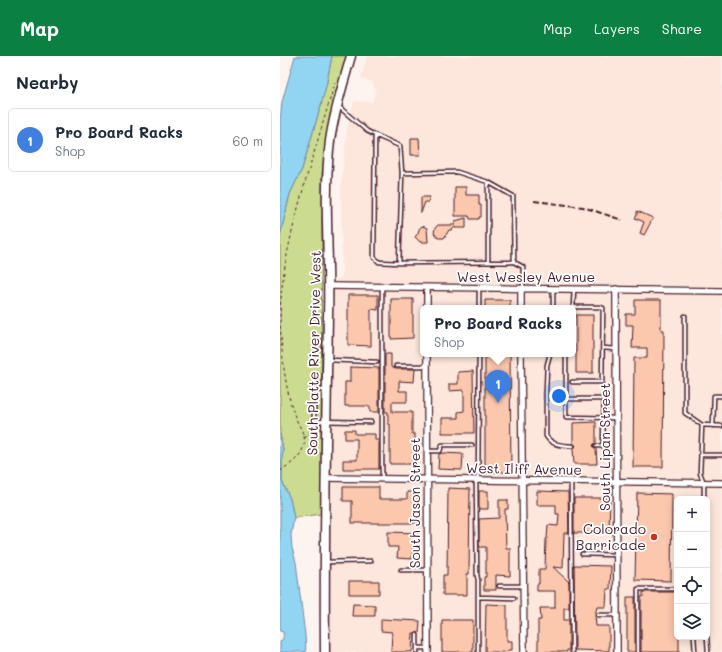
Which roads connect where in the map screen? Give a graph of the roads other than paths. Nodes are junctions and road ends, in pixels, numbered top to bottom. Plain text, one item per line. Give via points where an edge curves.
1 (351, 56) edge
2 (337, 105) junction
3 (375, 136) junction
4 (402, 173) junction
5 (488, 182) junction
6 (488, 262) junction
7 (514, 262) junction
8 (399, 263) junction
9 (329, 286) junction
10 (382, 287) junction
11 (427, 288) junction
12 (479, 288) junction
13 (522, 288) junction
14 (553, 289) junction
15 (574, 289) junction
16 (616, 289) junction
17 (722, 291) edge
18 (427, 305) edge
19 (479, 305) edge
20 (521, 305) edge
21 (553, 305) edge
22 (573, 305) edge
23 (576, 307) edge
24 (685, 316) dead end
25 (603, 348) junction
26 (616, 348) junction
27 (427, 357) edge
28 (478, 357) edge
29 (521, 357) edge
30 (549, 357) edge
31 (566, 357) edge
32 (327, 360) junction
33 (377, 362) dead end
34 (396, 366) dead end
35 (427, 366) junction
36 (572, 382) dead end
37 (327, 390) junction
38 (722, 396) edge
39 (566, 399) junction
40 (604, 418) junction
41 (617, 418) junction
42 (326, 422) junction
43 (371, 422) dead end
44 (702, 425) junction
45 (714, 426) junction
46 (722, 426) edge
47 (472, 445) dead end
48 (573, 446) dead end
49 (596, 446) dead end
50 (427, 451) junction
51 (701, 455) junction
52 (722, 455) edge
53 (325, 478) junction
54 (382, 479) junction
55 (427, 479) junction
56 (477, 480) junction
57 (522, 481) junction
58 (571, 481) junction
59 (617, 482) junction
60 (704, 483) junction
61 (722, 483) edge
62 (704, 496) edge
63 (582, 554) dead end
64 (617, 555) junction
65 (371, 561) dead end
66 (324, 562) junction
67 (401, 570) dead end
68 (428, 570) junction
69 (499, 586) dead end
70 (523, 586) junction
71 (674, 589) edge
72 (478, 598) junction
73 (514, 598) dead end
74 (598, 615) dead end
75 (617, 615) junction
76 (417, 635) dead end
77 (694, 640) edge
78 (707, 640) edge
79 (417, 648) junction
80 (428, 650) edge
81 (325, 652) edge
82 (417, 652) edge
83 (478, 652) edge
84 (524, 652) edge
85 (572, 652) edge
86 (617, 652) edge
87 (638, 652) edge
88 (695, 652) edge
89 (708, 652) edge

1 - 2 street, South Platte River Drive West
2 - 3 lane
2 - 9 street, South Platte River Drive West via 328,163
3 - 4 lane via 400,146
3 - 8 lane via 374,257 379,262
4 - 5 lane via 458,172
4 - 8 lane
5 - 6 lane
5 - 7 lane via 513,196
6 - 7 lane
6 - 8 lane
7 - 13 lane via 523,267
9 - 10 street, West Wesley Avenue
9 - 32 street, South Platte River Drive West
10 - 11 street, West Wesley Avenue
10 - 54 lane
11 - 12 street, West Wesley Avenue
11 - 18 street
12 - 13 street, West Wesley Avenue
12 - 19 lane
13 - 14 street, West Wesley Avenue
13 - 20 street
14 - 15 street, West Wesley Avenue
14 - 21 lane
15 - 16 street, West Wesley Avenue
15 - 22 lane
16 - 17 street, West Wesley Avenue
16 - 26 street, South Lipan Street
23 - 25 lane via 603,308
24 - 44 lane via 685,413
25 - 26 lane
25 - 36 lane via 602,382
26 - 41 street, South Lipan Street
27 - 35 street, South Jason Street
28 - 56 lane
29 - 57 street
30 - 48 lane via 546,436 554,443
31 - 39 lane
32 - 33 lane
32 - 37 street, South Platte River Drive West
34 - 35 lane
35 - 50 street, South Jason Street
37 - 42 street, South Platte River Drive West
37 - 42 lane via 314,390 314,421
38 - 45 lane via 714,396
39 - 40 lane via 604,399
39 - 40 lane via 566,418
40 - 41 lane
40 - 49 lane via 603,443
41 - 59 street, South Lipan Street
42 - 43 lane
42 - 53 street, South Platte River Drive West
44 - 45 lane
44 - 51 lane
45 - 46 lane
47 - 50 lane via 442,445 440,451
50 - 55 street, South Jason Street
51 - 52 lane
51 - 60 lane via 700,473
53 - 54 street, West Iliff Avenue
53 - 66 street, South Platte River Drive West
54 - 55 street, West Iliff Avenue
55 - 56 street, West Iliff Avenue
55 - 68 street, South Jason Street
56 - 57 street, West Iliff Avenue
56 - 72 lane
57 - 58 street, West Iliff Avenue
57 - 70 street
58 - 59 street, West Iliff Avenue
58 - 85 lane
59 - 60 street, West Iliff Avenue
59 - 64 street, South Lipan Street
60 - 61 street, West Iliff Avenue
60 - 62 lane
63 - 64 lane
64 - 75 street, South Lipan Street
65 - 66 lane
66 - 81 street, South Platte River Drive West
67 - 68 lane
68 - 80 street, South Jason Street
69 - 70 lane
70 - 84 street
71 - 87 lane via 638,589
72 - 73 lane
72 - 83 lane
74 - 75 lane
75 - 86 street, South Lipan Street
76 - 79 lane
77 - 88 lane
78 - 89 lane
79 - 80 lane
79 - 82 lane

